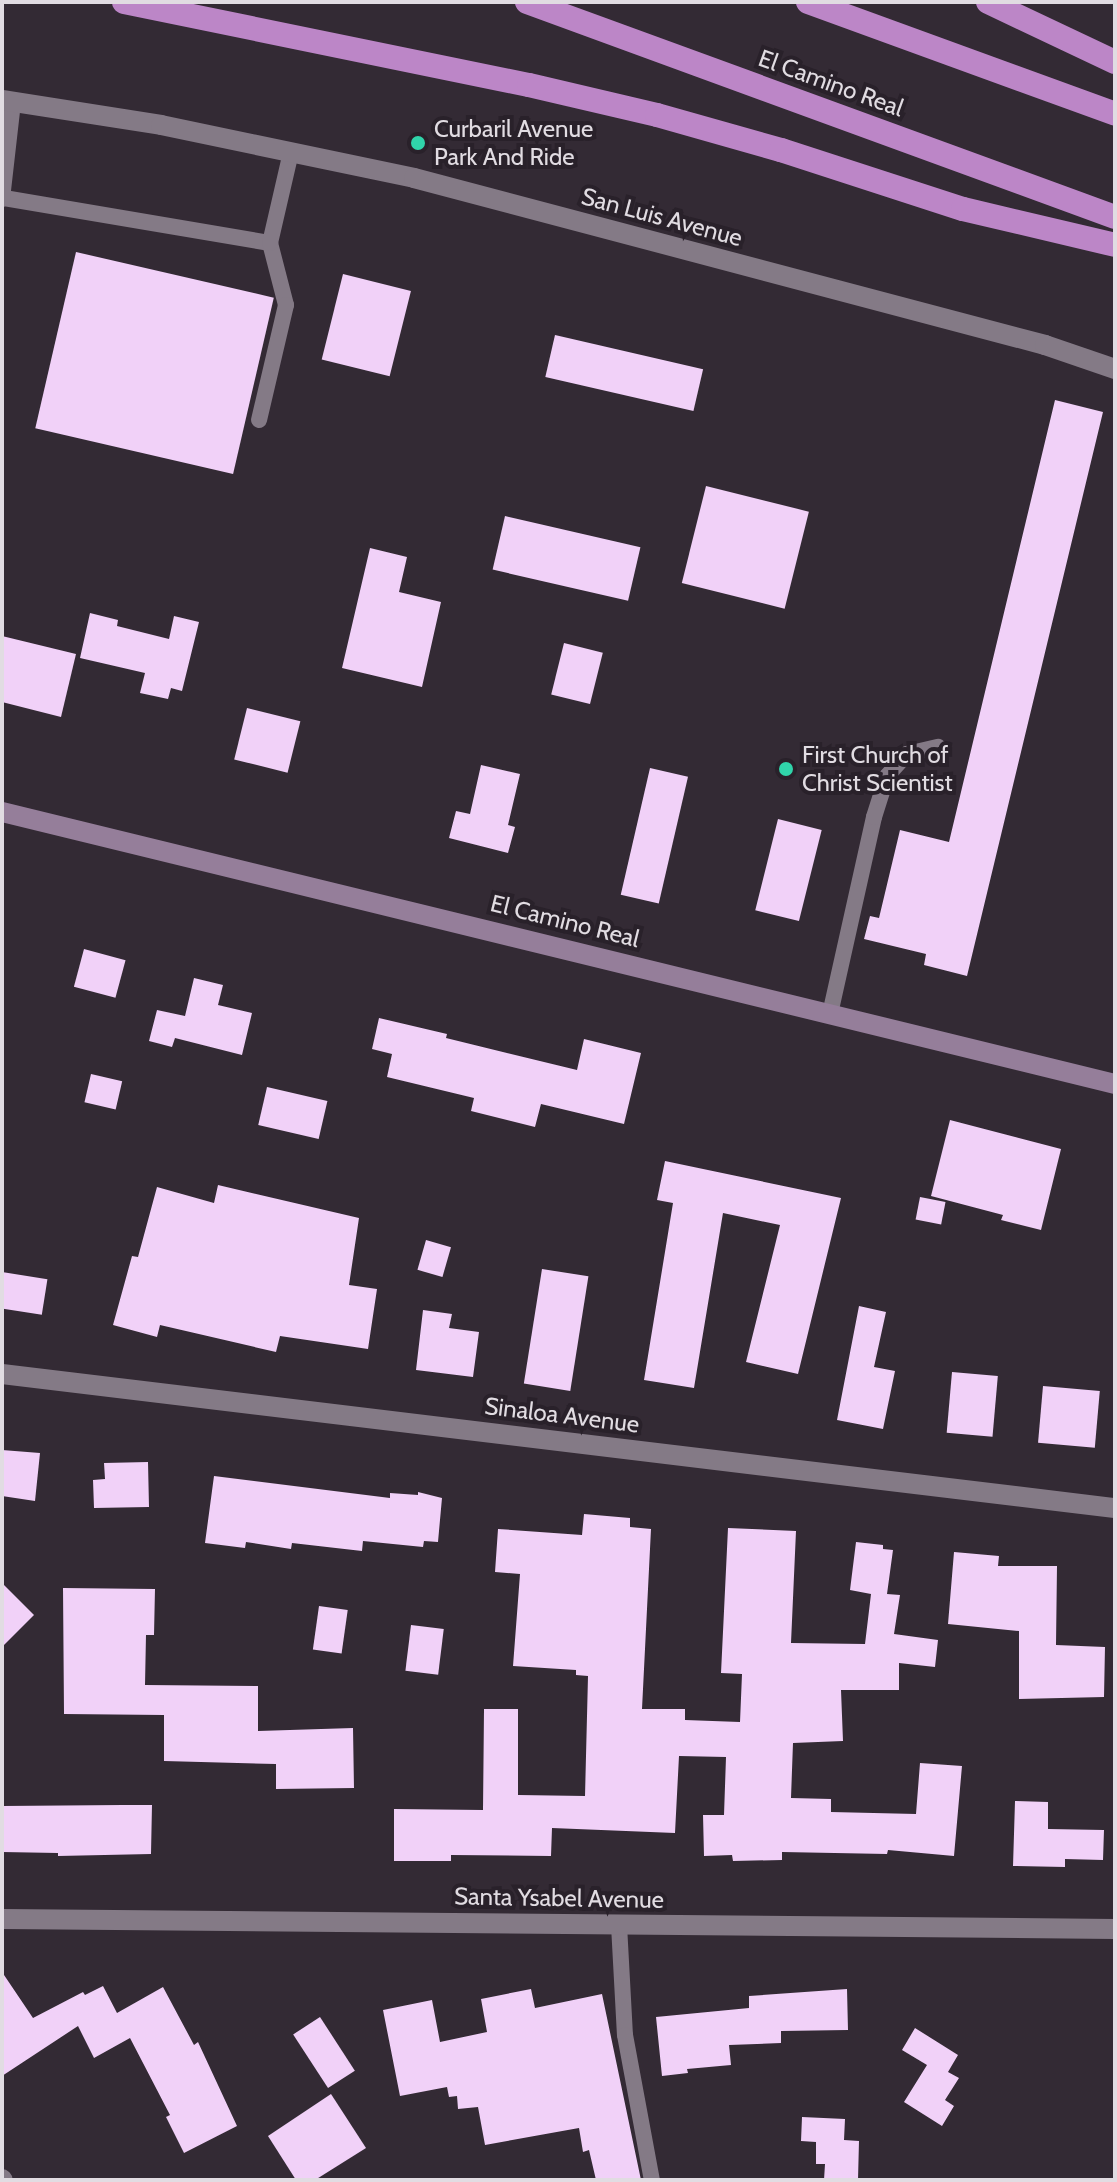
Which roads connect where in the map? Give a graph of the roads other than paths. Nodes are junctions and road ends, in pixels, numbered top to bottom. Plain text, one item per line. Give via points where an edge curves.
1 (124, 2) edge
2 (527, 2) edge
3 (808, 2) edge
4 (988, 2) edge
5 (1115, 62) edge
6 (8, 101) edge
7 (1115, 114) edge
8 (291, 152) junction
9 (3, 199) edge
10 (1115, 217) edge
11 (270, 243) junction
12 (1115, 245) edge
13 (1115, 369) edge
14 (259, 420) dead end
15 (938, 747) dead end
16 (2, 812) edge
17 (830, 1014) junction
18 (1115, 1084) edge
19 (2, 1374) edge
20 (1115, 1508) edge
21 (2, 1919) edge
22 (619, 1925) junction
23 (1115, 1929) edge
24 (652, 2180) edge

1 - 12 highway via 657,115 963,209
2 - 10 highway, El Camino Real
3 - 7 highway
4 - 5 highway
6 - 8 street, San Luis Avenue
6 - 9 lane
8 - 11 lane
8 - 13 street, San Luis Avenue via 445,186 1045,345
9 - 11 lane
11 - 14 lane via 286,305
15 - 17 lane via 907,754 887,776
16 - 17 main road, El Camino Real
17 - 18 main road, El Camino Real
19 - 20 street, Sinaloa Avenue
21 - 22 street, Santa Ysabel Avenue
22 - 23 street, Santa Ysabel Avenue
22 - 24 lane via 625,2035

